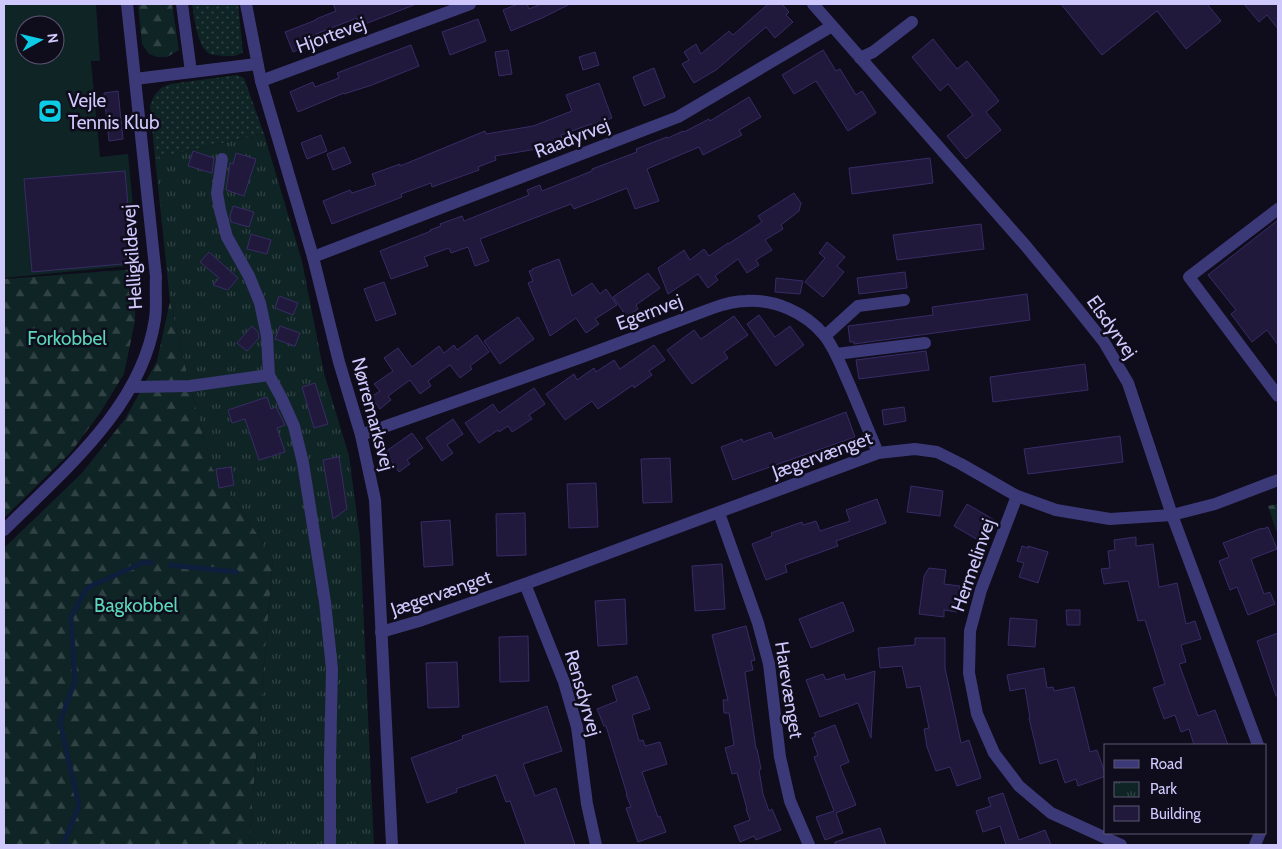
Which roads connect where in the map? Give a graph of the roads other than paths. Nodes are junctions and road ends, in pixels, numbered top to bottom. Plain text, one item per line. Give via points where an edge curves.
1 (128, 4) edge
2 (182, 4) edge
3 (246, 4) edge
4 (470, 4) edge
5 (813, 4) edge
6 (912, 22) dead end
7 (832, 26) junction
8 (860, 58) junction
9 (257, 64) junction
10 (191, 72) junction
11 (135, 79) junction
12 (261, 81) junction
13 (222, 159) dead end
14 (1278, 209) edge
15 (313, 257) junction
16 (904, 300) dead end
17 (825, 336) junction
18 (925, 343) dead end
19 (836, 354) junction
20 (269, 375) junction
21 (132, 387) junction
22 (1278, 396) edge
23 (361, 436) junction
24 (878, 453) junction
25 (1278, 480) edge
26 (1017, 496) junction
27 (719, 512) junction
28 (1172, 515) junction
29 (4, 530) edge
30 (525, 584) junction
31 (381, 632) junction
32 (1258, 744) edge
33 (330, 845) edge
34 (392, 845) edge
35 (596, 845) edge
36 (809, 845) edge
37 (1121, 845) edge

1 - 11 street, Helligkildevej
2 - 10 street
3 - 9 street, Nørremarksvej
4 - 12 street, Hjortevej
5 - 7 street, Elsdyrvej
6 - 8 street
7 - 8 street, Elsdyrvej
7 - 15 street, Raadyrvej via 678,117
8 - 28 street, Elsdyrvej via 1024,245 1104,342 1128,383
9 - 10 street
9 - 12 street, Nørremarksvej
10 - 11 street
11 - 21 street, Helligkildevej via 156,277 155,319 146,358
12 - 15 street, Nørremarksvej
13 - 20 street via 217,193 220,210 227,236 260,302 268,336
14 - 22 street via 1189,277
15 - 23 street, Nørremarksvej
16 - 17 street via 858,306
17 - 19 street, Egernvej
17 - 23 street, Egernvej via 809,321 782,306 747,300 730,302
18 - 19 street
19 - 24 street, Egernvej
20 - 21 street via 190,386
20 - 33 street via 294,426 325,602 332,669
21 - 29 street, Helligkildevej via 94,439
23 - 31 street, Nørremarksvej via 375,500
24 - 26 street, Jægervænget via 914,448 938,452
24 - 27 street, Jægervænget
25 - 28 street, Jægervænget via 1215,504
26 - 28 street, Jægervænget via 1056,510 1110,519
26 - 37 street, Hermelinvej via 981,590 970,631 969,673 977,714 994,753 1019,786 1051,813
27 - 30 street, Jægervænget
27 - 36 street, Harevænget via 758,623 769,664 780,757 790,800
28 - 32 street, Elsdyrvej
30 - 31 street, Jægervænget via 419,622
30 - 35 street, Rensdyrvej via 564,682 577,727
31 - 34 street, Nørremarksvej

